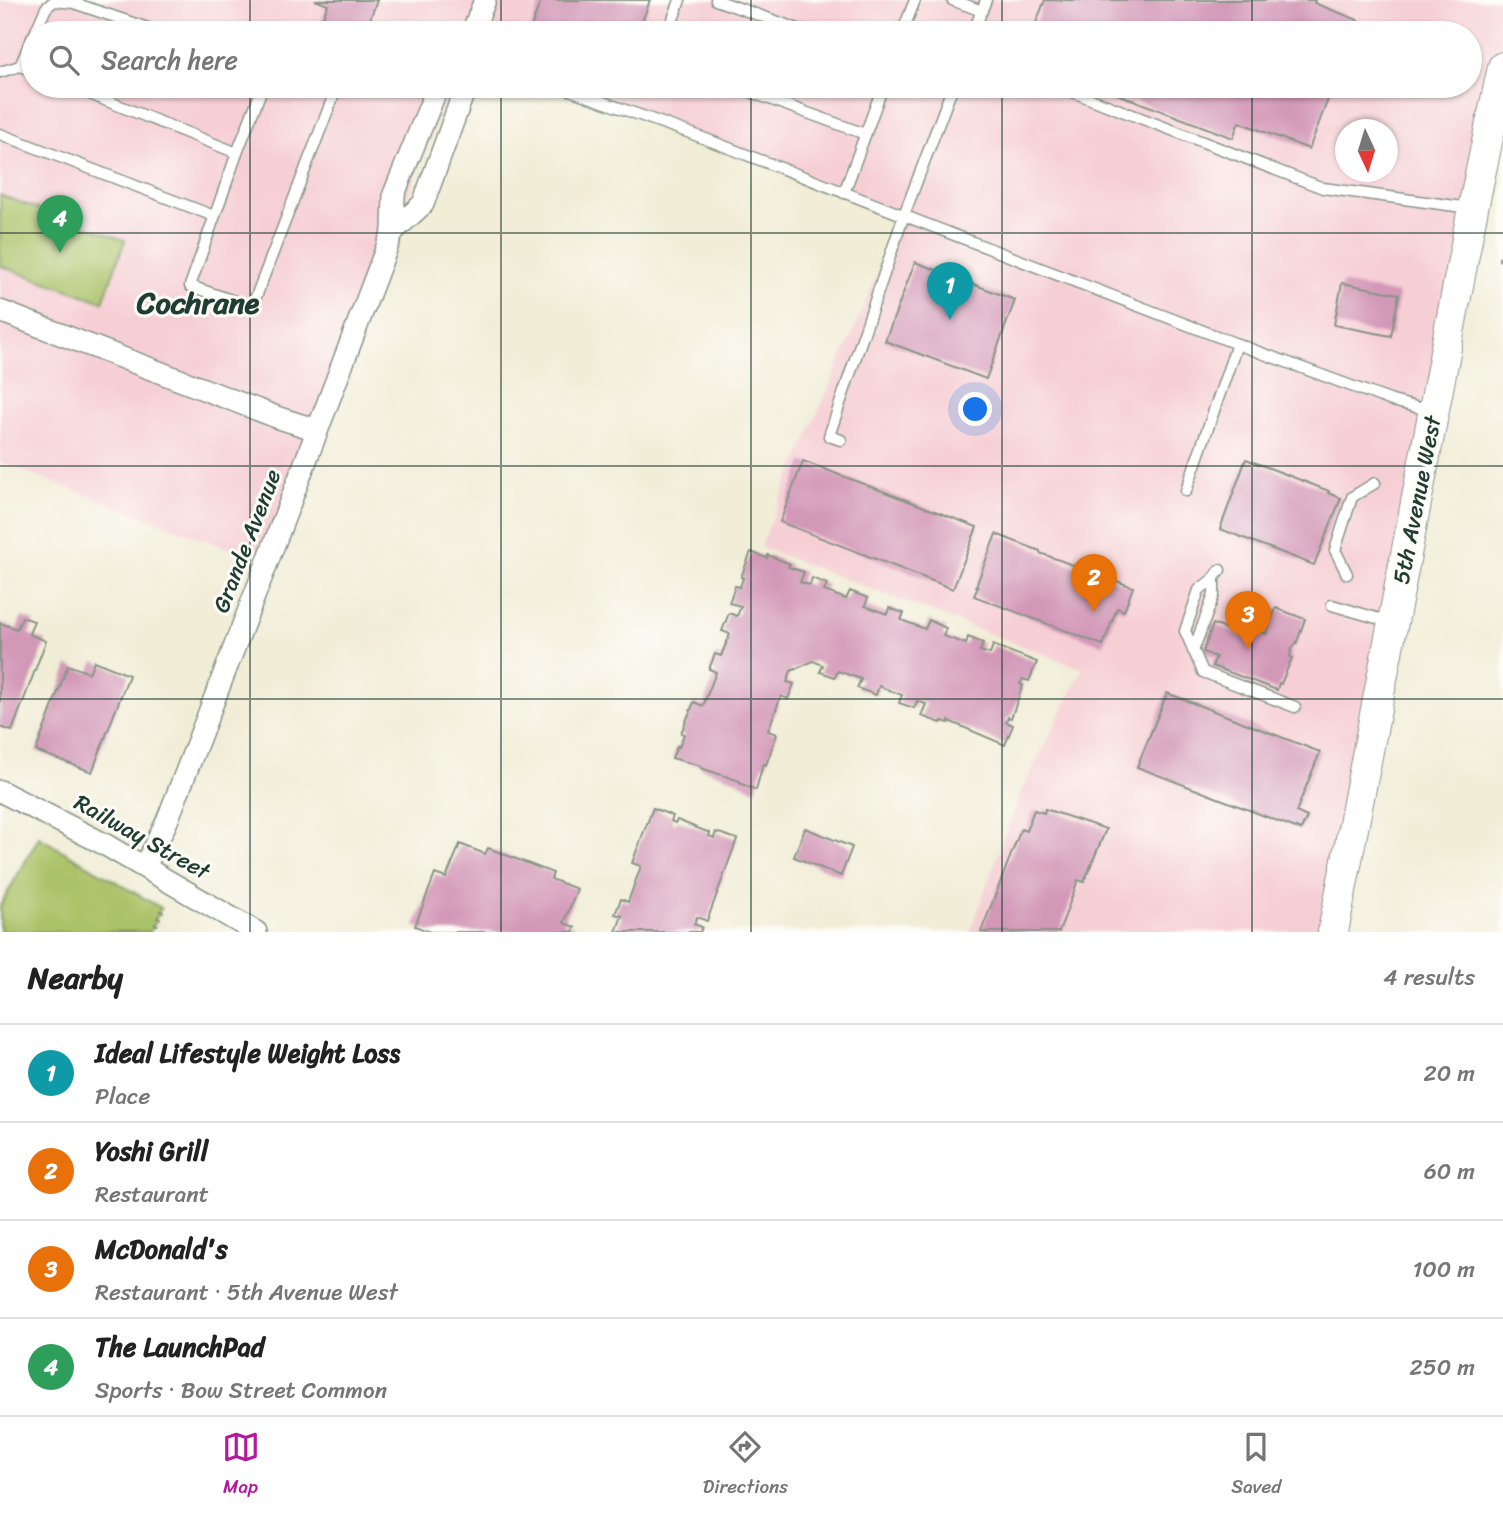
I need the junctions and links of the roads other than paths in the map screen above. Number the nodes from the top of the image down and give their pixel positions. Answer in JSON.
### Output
{"nodes":[{"id":1,"x":485,"y":0,"type":"edge"},
{"id":2,"x":680,"y":0,"type":"edge"},
{"id":3,"x":716,"y":0,"type":"edge"},
{"id":4,"x":915,"y":0,"type":"edge"},
{"id":5,"x":952,"y":0,"type":"edge"},
{"id":6,"x":984,"y":6,"type":"edge"},
{"id":7,"x":40,"y":21,"type":"edge"},
{"id":8,"x":127,"y":21,"type":"edge"},
{"id":9,"x":477,"y":21,"type":"edge"},
{"id":10,"x":672,"y":21,"type":"edge"},
{"id":11,"x":775,"y":21,"type":"edge"},
{"id":12,"x":907,"y":21,"type":"edge"},
{"id":13,"x":20,"y":66,"type":"edge"},
{"id":14,"x":1503,"y":67,"type":"edge"},
{"id":15,"x":0,"y":72,"type":"edge"},
{"id":16,"x":100,"y":98,"type":"edge"},
{"id":17,"x":258,"y":98,"type":"edge"},
{"id":18,"x":333,"y":98,"type":"edge"},
{"id":19,"x":433,"y":98,"type":"edge"},
{"id":20,"x":462,"y":98,"type":"edge"},
{"id":21,"x":592,"y":98,"type":"edge"},
{"id":22,"x":767,"y":98,"type":"edge"},
{"id":23,"x":878,"y":98,"type":"edge"},
{"id":24,"x":948,"y":98,"type":"edge"},
{"id":25,"x":1088,"y":98,"type":"edge"},
{"id":26,"x":0,"y":134,"type":"edge"},
{"id":27,"x":865,"y":134,"type":"junction"},
{"id":28,"x":237,"y":153,"type":"junction"},
{"id":29,"x":844,"y":192,"type":"junction"},
{"id":30,"x":1473,"y":208,"type":"junction"},
{"id":31,"x":904,"y":215,"type":"junction"},
{"id":32,"x":214,"y":216,"type":"junction"},
{"id":33,"x":393,"y":231,"type":"junction"},
{"id":34,"x":0,"y":311,"type":"edge"},
{"id":35,"x":1237,"y":344,"type":"junction"},
{"id":36,"x":1435,"y":412,"type":"junction"},
{"id":37,"x":317,"y":430,"type":"junction"},
{"id":38,"x":841,"y":440,"type":"dead end"},
{"id":39,"x":1375,"y":483,"type":"dead end"},
{"id":40,"x":1186,"y":491,"type":"dead end"},
{"id":41,"x":1347,"y":574,"type":"dead end"},
{"id":42,"x":1332,"y":605,"type":"dead end"},
{"id":43,"x":1393,"y":623,"type":"junction"},
{"id":44,"x":1193,"y":651,"type":"junction"},
{"id":45,"x":1295,"y":707,"type":"dead end"},
{"id":46,"x":0,"y":791,"type":"edge"},
{"id":47,"x":145,"y":867,"type":"junction"},
{"id":48,"x":257,"y":932,"type":"edge"},
{"id":49,"x":1333,"y":932,"type":"edge"}],
"edges":[{"from":1,"to":9,"type":"street"},
{"from":2,"to":10,"type":"lane"},
{"from":3,"to":11,"type":"lane"},
{"from":4,"to":12,"type":"lane"},
{"from":5,"to":6,"type":"lane"},
{"from":7,"to":8,"type":"lane"},
{"from":13,"to":15,"type":"lane"},
{"from":14,"to":30,"type":"street","name":"5th Avenue West"},
{"from":16,"to":28,"type":"lane"},
{"from":17,"to":28,"type":"lane"},
{"from":18,"to":32,"type":"lane"},
{"from":19,"to":33,"type":"street","name":"Grande Avenue"},
{"from":20,"to":33,"type":"street","name":"Grande Avenue"},
{"from":21,"to":29,"type":"lane"},
{"from":22,"to":27,"type":"lane"},
{"from":23,"to":27,"type":"lane"},
{"from":24,"to":31,"type":"lane"},
{"from":25,"to":30,"type":"lane"},
{"from":26,"to":32,"type":"lane"},
{"from":27,"to":29,"type":"lane"},
{"from":28,"to":32,"type":"lane"},
{"from":29,"to":31,"type":"lane"},
{"from":30,"to":36,"type":"street","name":"5th Avenue West"},
{"from":31,"to":35,"type":"lane"},
{"from":31,"to":38,"type":"lane"},
{"from":33,"to":37,"type":"street","name":"Grande Avenue"},
{"from":34,"to":37,"type":"street"},
{"from":35,"to":36,"type":"lane"},
{"from":35,"to":40,"type":"lane"},
{"from":36,"to":43,"type":"street","name":"5th Avenue West"},
{"from":37,"to":47,"type":"street","name":"Grande Avenue"},
{"from":39,"to":41,"type":"lane"},
{"from":42,"to":43,"type":"lane"},
{"from":43,"to":49,"type":"street","name":"5th Avenue West"},
{"from":44,"to":44,"type":"lane"},
{"from":44,"to":45,"type":"lane"},
{"from":46,"to":47,"type":"street","name":"Railway Street"},
{"from":47,"to":48,"type":"street","name":"Railway Street"}]}
